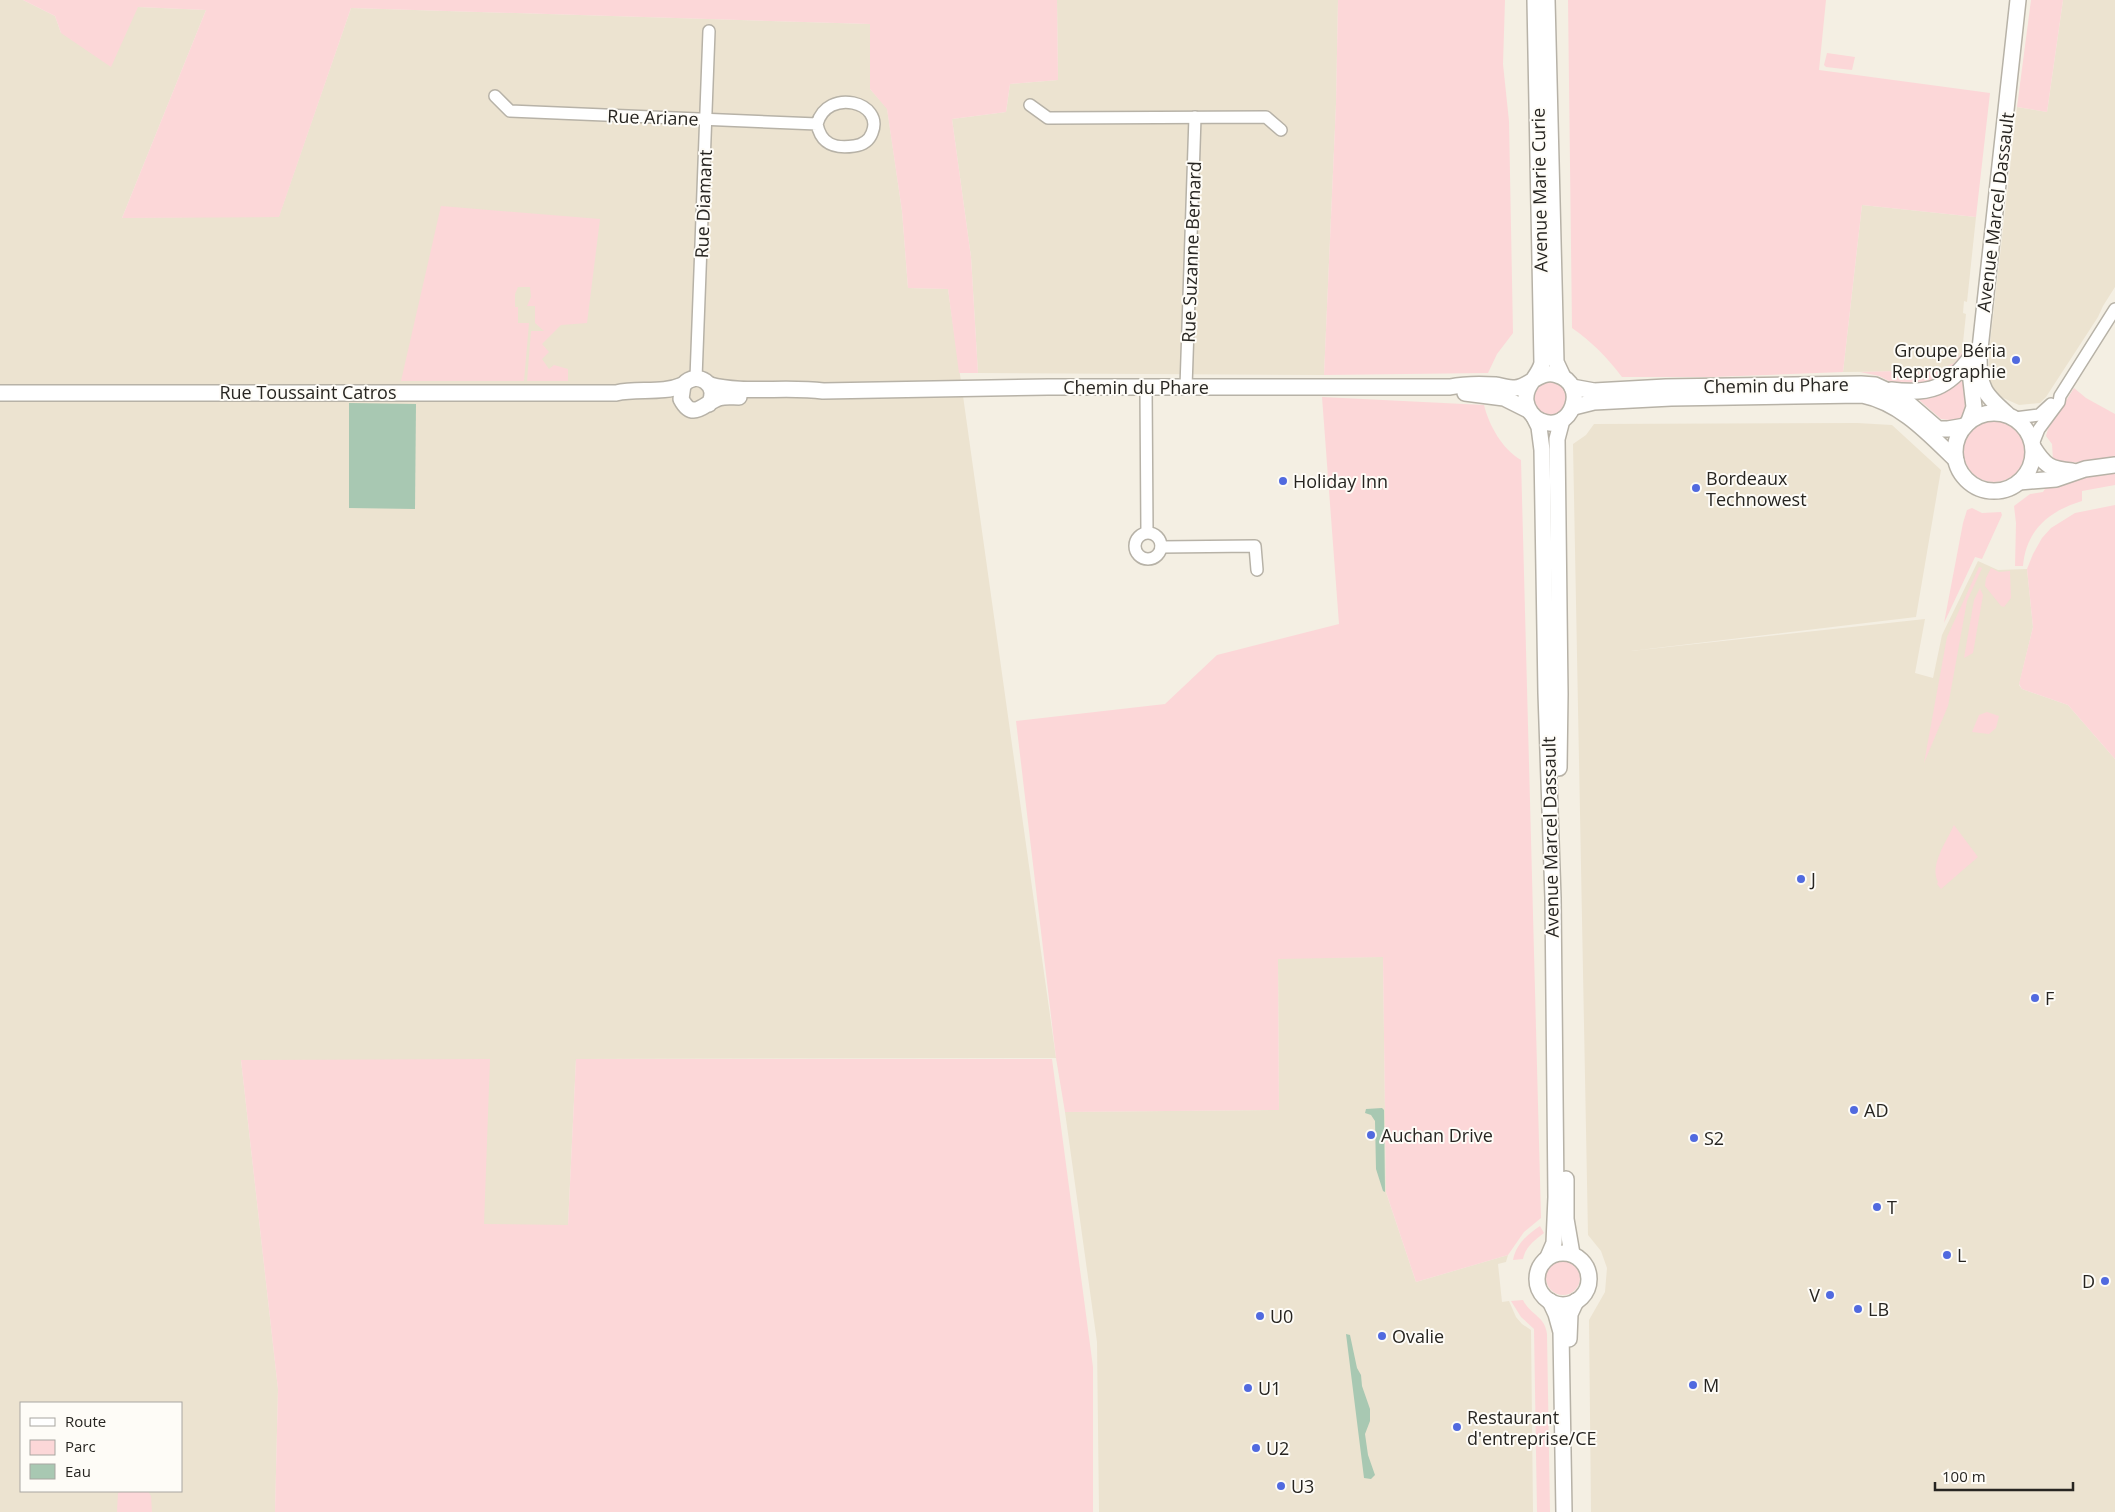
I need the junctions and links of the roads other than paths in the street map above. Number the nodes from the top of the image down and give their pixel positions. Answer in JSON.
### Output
{"nodes":[{"id":1,"x":1535,"y":0,"type":"edge"},
{"id":2,"x":1547,"y":0,"type":"edge"},
{"id":3,"x":2010,"y":0,"type":"edge"},
{"id":4,"x":2018,"y":0,"type":"edge"},
{"id":5,"x":709,"y":31,"type":"dead end"},
{"id":6,"x":2011,"y":41,"type":"junction"},
{"id":7,"x":495,"y":96,"type":"dead end"},
{"id":8,"x":1030,"y":105,"type":"dead end"},
{"id":9,"x":1195,"y":117,"type":"junction"},
{"id":10,"x":706,"y":119,"type":"junction"},
{"id":11,"x":816,"y":124,"type":"junction"},
{"id":12,"x":1281,"y":130,"type":"dead end"},
{"id":13,"x":2114,"y":316,"type":"edge"},
{"id":14,"x":1971,"y":357,"type":"junction"},
{"id":15,"x":696,"y":378,"type":"junction"},
{"id":16,"x":1536,"y":378,"type":"junction"},
{"id":17,"x":1568,"y":382,"type":"junction"},
{"id":18,"x":683,"y":385,"type":"junction"},
{"id":19,"x":710,"y":385,"type":"junction"},
{"id":20,"x":1186,"y":386,"type":"junction"},
{"id":21,"x":1146,"y":387,"type":"junction"},
{"id":22,"x":1450,"y":388,"type":"junction"},
{"id":23,"x":1887,"y":390,"type":"junction"},
{"id":24,"x":823,"y":391,"type":"junction"},
{"id":25,"x":0,"y":393,"type":"edge"},
{"id":26,"x":616,"y":394,"type":"junction"},
{"id":27,"x":2060,"y":396,"type":"junction"},
{"id":28,"x":683,"y":403,"type":"junction"},
{"id":29,"x":709,"y":404,"type":"junction"},
{"id":30,"x":1574,"y":407,"type":"junction"},
{"id":31,"x":1531,"y":413,"type":"junction"},
{"id":32,"x":2011,"y":416,"type":"junction"},
{"id":33,"x":1562,"y":420,"type":"junction"},
{"id":34,"x":1967,"y":424,"type":"junction"},
{"id":35,"x":2033,"y":446,"type":"junction"},
{"id":36,"x":1956,"y":460,"type":"junction"},
{"id":37,"x":2115,"y":465,"type":"edge"},
{"id":38,"x":2076,"y":472,"type":"junction"},
{"id":39,"x":2019,"y":482,"type":"junction"},
{"id":40,"x":1147,"y":532,"type":"junction"},
{"id":41,"x":1161,"y":547,"type":"junction"},
{"id":42,"x":1257,"y":570,"type":"dead end"},
{"id":43,"x":1572,"y":1254,"type":"junction"},
{"id":44,"x":1548,"y":1257,"type":"junction"},
{"id":45,"x":1550,"y":1301,"type":"junction"},
{"id":46,"x":1576,"y":1301,"type":"junction"},
{"id":47,"x":1564,"y":1512,"type":"edge"},
{"id":48,"x":1571,"y":1512,"type":"edge"}],
"edges":[{"from":1,"to":16,"type":"main road","name":"Avenue Marie Curie"},
{"from":2,"to":17,"type":"main road","name":"Avenue Marie Curie"},
{"from":3,"to":6,"type":"main road","name":"Avenue Marcel Dassault"},
{"from":4,"to":6,"type":"main road","name":"Avenue Marcel Dassault"},
{"from":5,"to":10,"type":"street","name":"Rue Diamant"},
{"from":6,"to":14,"type":"main road","name":"Avenue Marcel Dassault"},
{"from":6,"to":32,"type":"main road","name":"Avenue Marcel Dassault"},
{"from":7,"to":10,"type":"street","name":"Rue Ariane"},
{"from":8,"to":9,"type":"street"},
{"from":9,"to":12,"type":"street"},
{"from":9,"to":20,"type":"street","name":"Rue Suzanne Bernard"},
{"from":10,"to":11,"type":"street","name":"Rue Ariane"},
{"from":10,"to":15,"type":"street","name":"Rue Diamant"},
{"from":11,"to":11,"type":"street"},
{"from":13,"to":27,"type":"street"},
{"from":14,"to":23,"type":"main road"},
{"from":14,"to":34,"type":"main road","name":"Avenue Marcel Dassault"},
{"from":15,"to":18,"type":"main road"},
{"from":15,"to":19,"type":"main road"},
{"from":16,"to":17,"type":"main road"},
{"from":16,"to":22,"type":"main road","name":"Chemin du Phare"},
{"from":16,"to":31,"type":"main road"},
{"from":17,"to":23,"type":"main road","name":"Chemin du Phare"},
{"from":17,"to":30,"type":"main road"},
{"from":18,"to":26,"type":"main road","name":"Rue Toussaint Catros"},
{"from":18,"to":28,"type":"main road"},
{"from":19,"to":24,"type":"main road","name":"Chemin du Phare"},
{"from":19,"to":29,"type":"main road"},
{"from":20,"to":21,"type":"main road","name":"Chemin du Phare"},
{"from":20,"to":22,"type":"main road","name":"Chemin du Phare"},
{"from":21,"to":24,"type":"main road","name":"Chemin du Phare"},
{"from":21,"to":40,"type":"street"},
{"from":22,"to":31,"type":"main road","name":"Chemin du Phare"},
{"from":23,"to":34,"type":"main road","name":"Chemin du Phare"},
{"from":24,"to":29,"type":"main road","name":"Chemin du Phare"},
{"from":25,"to":26,"type":"main road","name":"Rue Toussaint Catros"},
{"from":26,"to":28,"type":"main road","name":"Rue Toussaint Catros"},
{"from":27,"to":32,"type":"street"},
{"from":27,"to":35,"type":"street"},
{"from":28,"to":29,"type":"main road"},
{"from":30,"to":33,"type":"main road"},
{"from":30,"to":36,"type":"main road","name":"Chemin du Phare"},
{"from":31,"to":33,"type":"main road"},
{"from":31,"to":44,"type":"main road","name":"Avenue Marcel Dassault"},
{"from":32,"to":34,"type":"main road"},
{"from":32,"to":35,"type":"main road"},
{"from":33,"to":43,"type":"main road","name":"Avenue Marcel Dassault"},
{"from":34,"to":36,"type":"main road"},
{"from":35,"to":38,"type":"main road"},
{"from":35,"to":39,"type":"main road"},
{"from":36,"to":39,"type":"main road"},
{"from":37,"to":38,"type":"main road"},
{"from":38,"to":39,"type":"main road"},
{"from":40,"to":41,"type":"street"},
{"from":40,"to":41,"type":"street"},
{"from":41,"to":42,"type":"street"},
{"from":43,"to":44,"type":"main road"},
{"from":43,"to":46,"type":"main road"},
{"from":44,"to":45,"type":"main road"},
{"from":45,"to":46,"type":"main road"},
{"from":45,"to":47,"type":"main road"},
{"from":46,"to":48,"type":"main road"}]}
